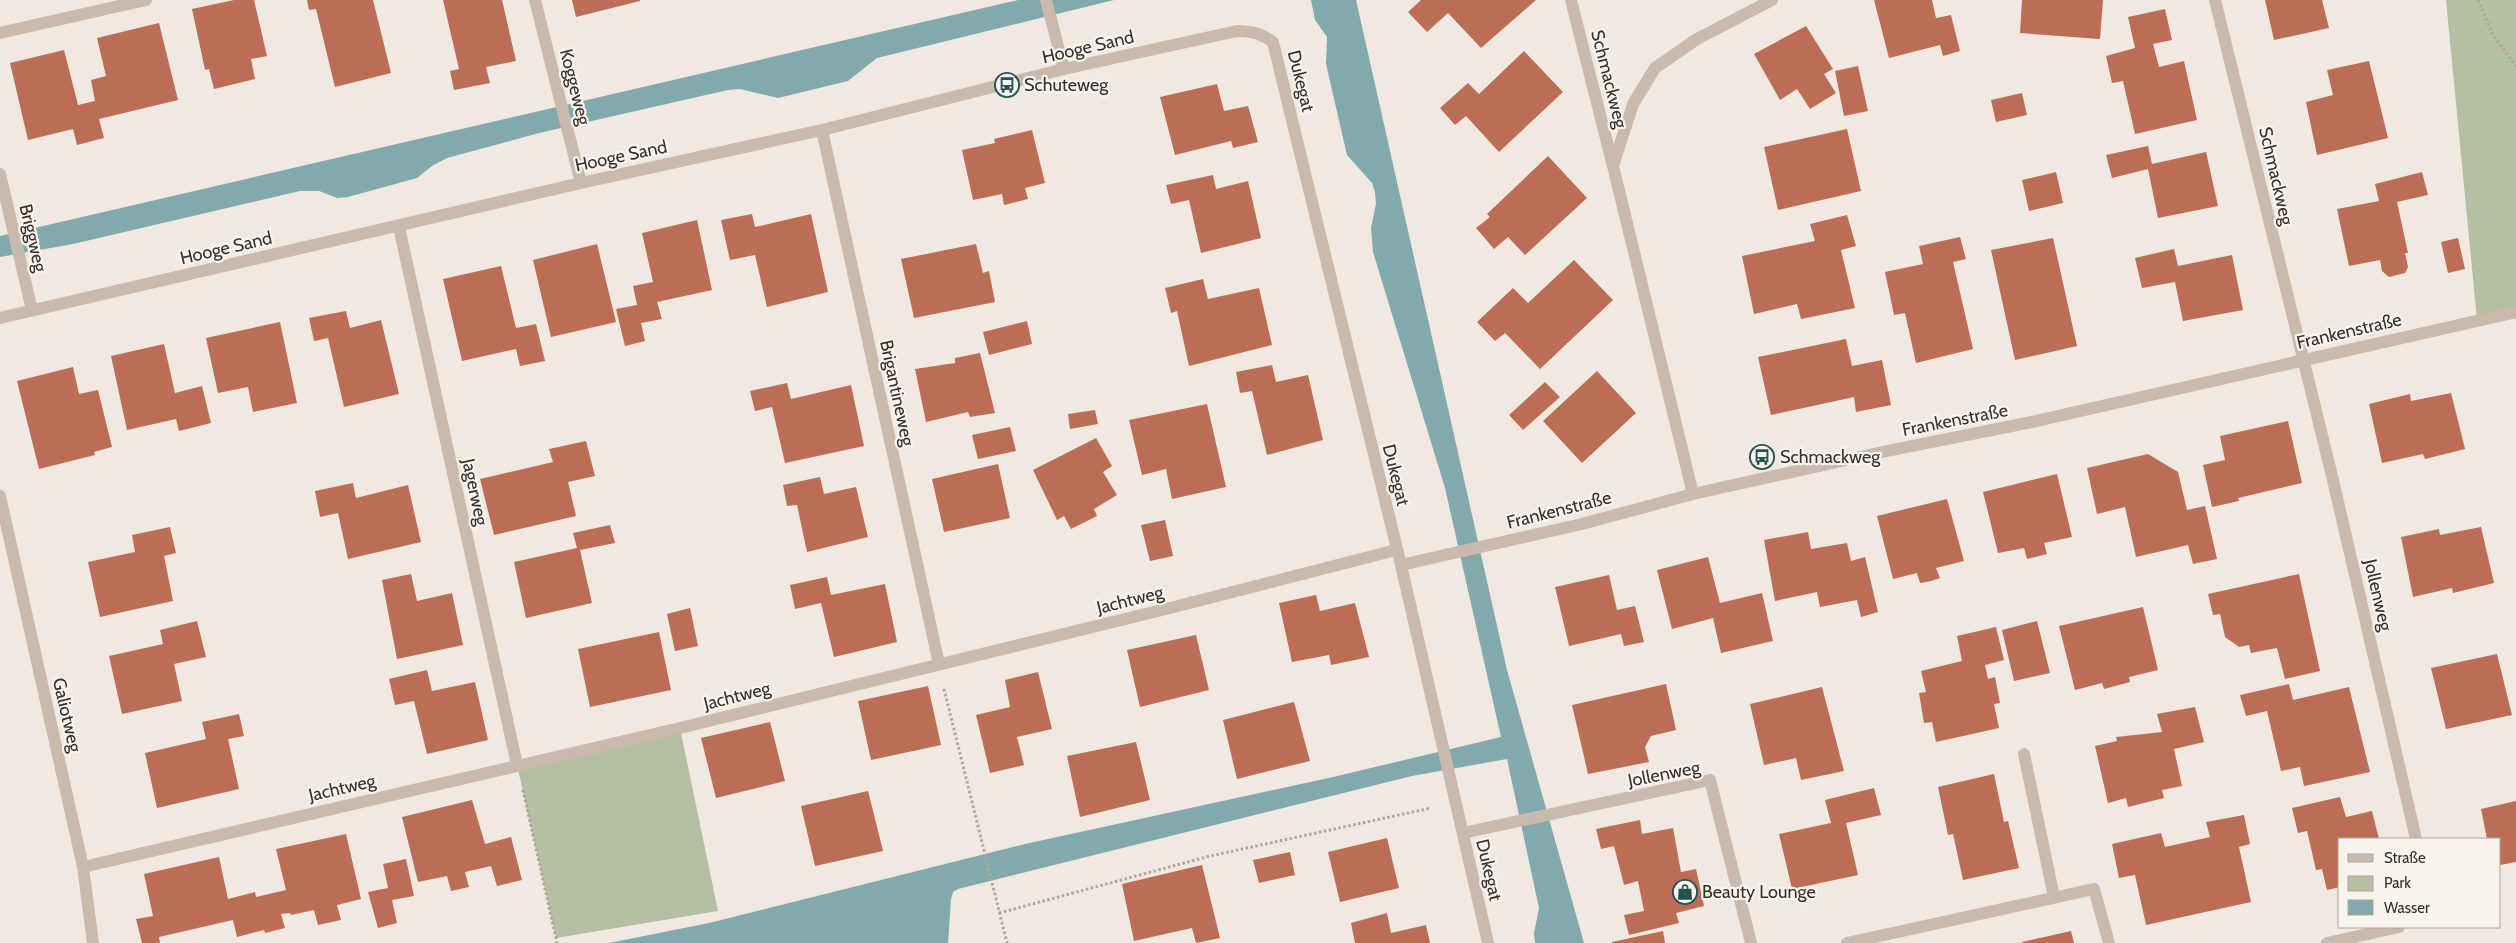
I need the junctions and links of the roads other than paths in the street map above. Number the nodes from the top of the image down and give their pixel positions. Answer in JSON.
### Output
{"nodes":[{"id":1,"x":146,"y":0,"type":"edge"},
{"id":2,"x":535,"y":0,"type":"edge"},
{"id":3,"x":1046,"y":0,"type":"edge"},
{"id":4,"x":1571,"y":0,"type":"edge"},
{"id":5,"x":1772,"y":0,"type":"edge"},
{"id":6,"x":2216,"y":0,"type":"edge"},
{"id":7,"x":1250,"y":31,"type":"joint"},
{"id":8,"x":0,"y":32,"type":"edge"},
{"id":9,"x":1064,"y":69,"type":"junction"},
{"id":10,"x":822,"y":130,"type":"junction"},
{"id":11,"x":1613,"y":166,"type":"junction"},
{"id":12,"x":0,"y":174,"type":"edge"},
{"id":13,"x":581,"y":183,"type":"junction"},
{"id":14,"x":399,"y":227,"type":"junction"},
{"id":15,"x":32,"y":310,"type":"junction"},
{"id":16,"x":2516,"y":312,"type":"edge"},
{"id":17,"x":0,"y":318,"type":"edge"},
{"id":18,"x":2304,"y":360,"type":"junction"},
{"id":19,"x":1693,"y":494,"type":"junction"},
{"id":20,"x":0,"y":496,"type":"edge"},
{"id":21,"x":1396,"y":550,"type":"junction"},
{"id":22,"x":1401,"y":565,"type":"junction"},
{"id":23,"x":938,"y":664,"type":"junction"},
{"id":24,"x":2024,"y":754,"type":"dead end"},
{"id":25,"x":517,"y":766,"type":"junction"},
{"id":26,"x":1463,"y":833,"type":"junction"},
{"id":27,"x":2416,"y":838,"type":"edge"},
{"id":28,"x":83,"y":867,"type":"junction"},
{"id":29,"x":2054,"y":897,"type":"junction"},
{"id":30,"x":2394,"y":928,"type":"edge"},
{"id":31,"x":93,"y":943,"type":"edge"},
{"id":32,"x":1488,"y":943,"type":"edge"},
{"id":33,"x":1751,"y":943,"type":"edge"},
{"id":34,"x":1847,"y":943,"type":"edge"},
{"id":35,"x":2109,"y":943,"type":"edge"},
{"id":36,"x":2327,"y":943,"type":"edge"}],
"edges":[{"from":1,"to":8,"type":"street"},
{"from":2,"to":13,"type":"street","name":"Koggeweg"},
{"from":3,"to":9,"type":"street"},
{"from":4,"to":11,"type":"street","name":"Schmackweg"},
{"from":5,"to":11,"type":"street","name":"Schmackweg"},
{"from":6,"to":18,"type":"street","name":"Schmackweg"},
{"from":7,"to":9,"type":"street","name":"Hooge Sand"},
{"from":7,"to":21,"type":"street","name":"Dukegat"},
{"from":9,"to":10,"type":"street","name":"Hooge Sand"},
{"from":10,"to":13,"type":"street","name":"Hooge Sand"},
{"from":10,"to":23,"type":"street","name":"Brigantineweg"},
{"from":11,"to":19,"type":"street","name":"Schmackweg"},
{"from":12,"to":15,"type":"street","name":"Briggweg"},
{"from":13,"to":14,"type":"street","name":"Hooge Sand"},
{"from":14,"to":15,"type":"street","name":"Hooge Sand"},
{"from":14,"to":25,"type":"street","name":"Jagerweg"},
{"from":15,"to":17,"type":"street","name":"Hooge Sand"},
{"from":16,"to":18,"type":"street","name":"Frankenstraße"},
{"from":18,"to":19,"type":"street","name":"Frankenstraße"},
{"from":18,"to":27,"type":"street","name":"Jollenweg"},
{"from":19,"to":22,"type":"street","name":"Frankenstraße"},
{"from":20,"to":28,"type":"street","name":"Galiotweg"},
{"from":21,"to":22,"type":"street","name":"Dukegat"},
{"from":21,"to":23,"type":"street","name":"Jachtweg"},
{"from":22,"to":26,"type":"street","name":"Dukegat"},
{"from":23,"to":25,"type":"street","name":"Jachtweg"},
{"from":24,"to":29,"type":"street"},
{"from":25,"to":28,"type":"street","name":"Jachtweg"},
{"from":26,"to":32,"type":"street","name":"Dukegat"},
{"from":26,"to":33,"type":"street","name":"Jollenweg"},
{"from":28,"to":31,"type":"street","name":"Galiotweg"},
{"from":29,"to":34,"type":"street"},
{"from":29,"to":35,"type":"street"},
{"from":30,"to":36,"type":"street"}]}
